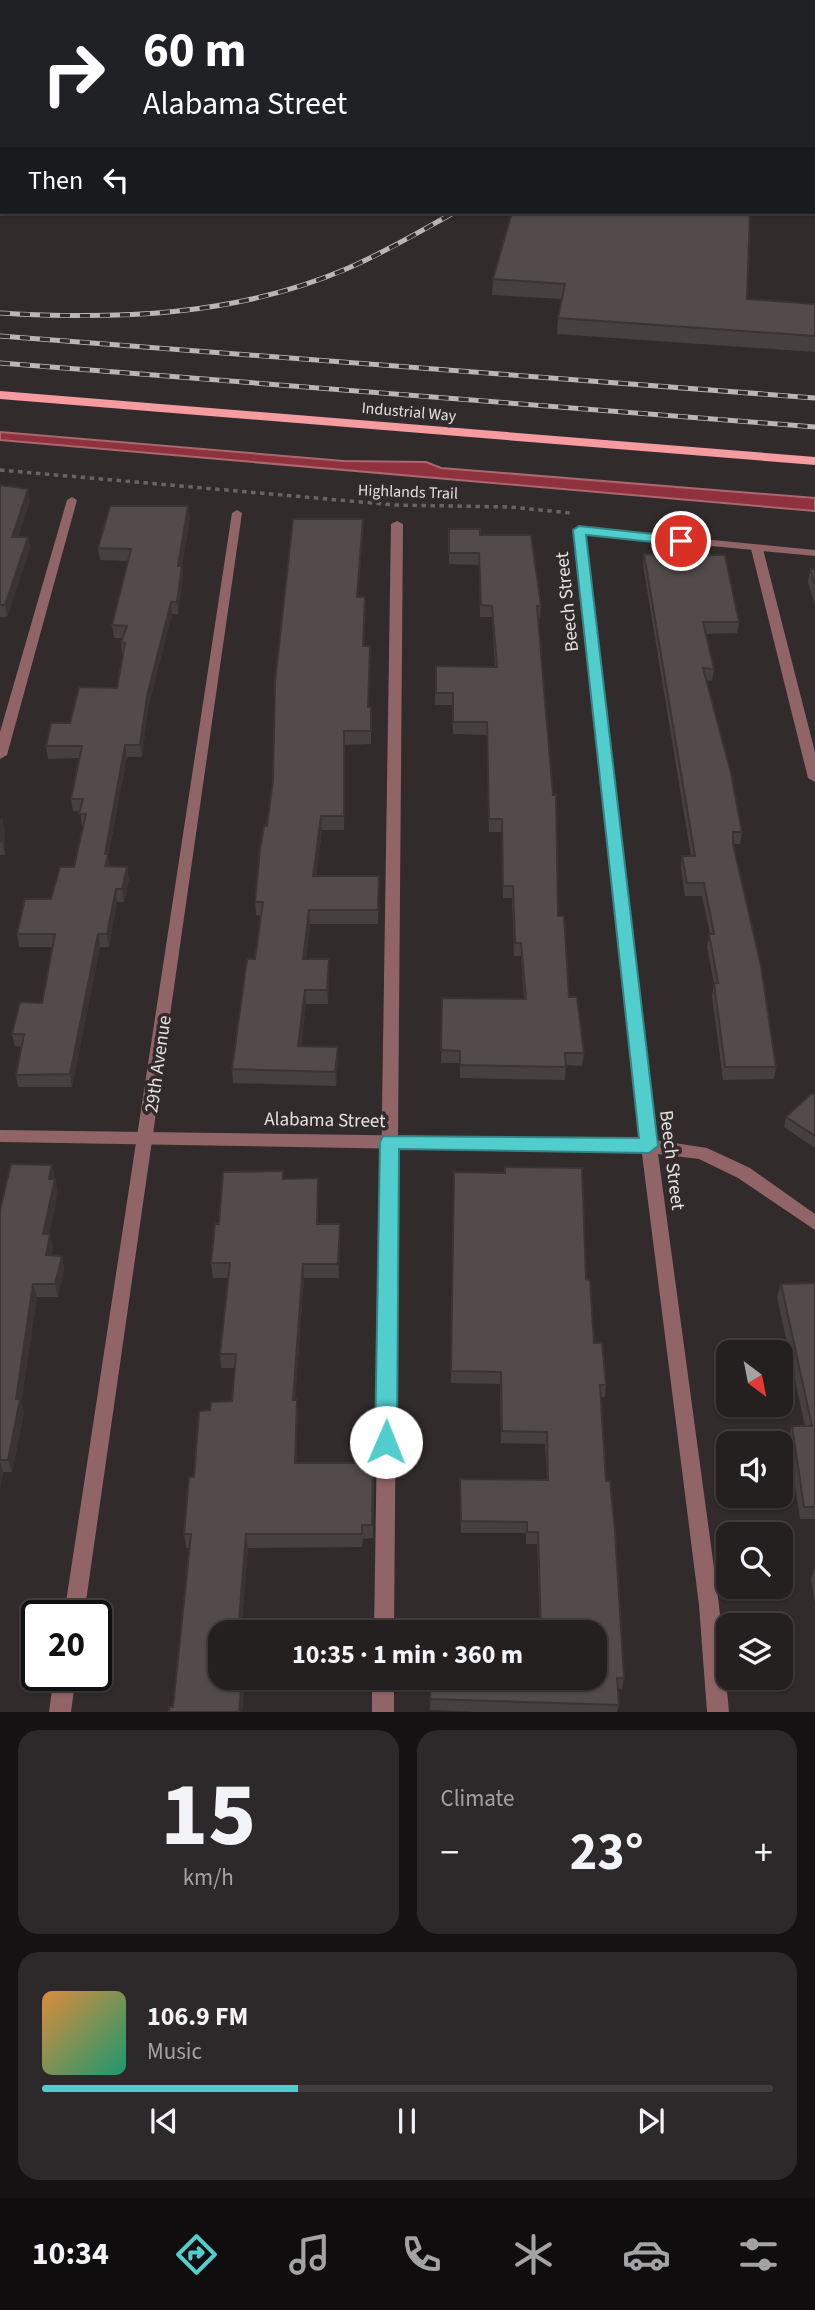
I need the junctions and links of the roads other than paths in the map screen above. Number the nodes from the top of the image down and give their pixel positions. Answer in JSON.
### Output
{"nodes":[{"id":1,"x":0,"y":396,"type":"edge"},
{"id":2,"x":815,"y":461,"type":"edge"},
{"id":3,"x":72,"y":500,"type":"dead end"},
{"id":4,"x":237,"y":513,"type":"dead end"},
{"id":5,"x":397,"y":524,"type":"dead end"},
{"id":6,"x":757,"y":549,"type":"junction"},
{"id":7,"x":815,"y":553,"type":"edge"},
{"id":8,"x":0,"y":755,"type":"edge"},
{"id":9,"x":815,"y":778,"type":"edge"},
{"id":10,"x":0,"y":1136,"type":"edge"},
{"id":11,"x":147,"y":1138,"type":"junction"},
{"id":12,"x":390,"y":1142,"type":"junction"},
{"id":13,"x":649,"y":1146,"type":"junction"},
{"id":14,"x":815,"y":1223,"type":"edge"},
{"id":15,"x":76,"y":1600,"type":"edge"},
{"id":16,"x":384,"y":1620,"type":"edge"},
{"id":17,"x":383,"y":1690,"type":"edge"},
{"id":18,"x":63,"y":1691,"type":"edge"},
{"id":19,"x":60,"y":1712,"type":"edge"},
{"id":20,"x":383,"y":1712,"type":"edge"},
{"id":21,"x":718,"y":1712,"type":"edge"}],
"edges":[{"from":1,"to":2,"type":"main road","name":"Industrial Way"},
{"from":3,"to":8,"type":"street"},
{"from":4,"to":11,"type":"street","name":"29th Avenue"},
{"from":5,"to":12,"type":"street"},
{"from":6,"to":7,"type":"street"},
{"from":6,"to":9,"type":"street"},
{"from":6,"to":13,"type":"street","name":"Beech Street"},
{"from":10,"to":11,"type":"street","name":"Alabama Street"},
{"from":11,"to":12,"type":"street","name":"Alabama Street"},
{"from":11,"to":15,"type":"street","name":"29th Avenue"},
{"from":12,"to":13,"type":"street","name":"Alabama Street"},
{"from":12,"to":16,"type":"street"},
{"from":13,"to":14,"type":"street","name":"Alabama Street"},
{"from":13,"to":21,"type":"street","name":"Beech Street"},
{"from":17,"to":20,"type":"street"},
{"from":18,"to":19,"type":"street"}]}
